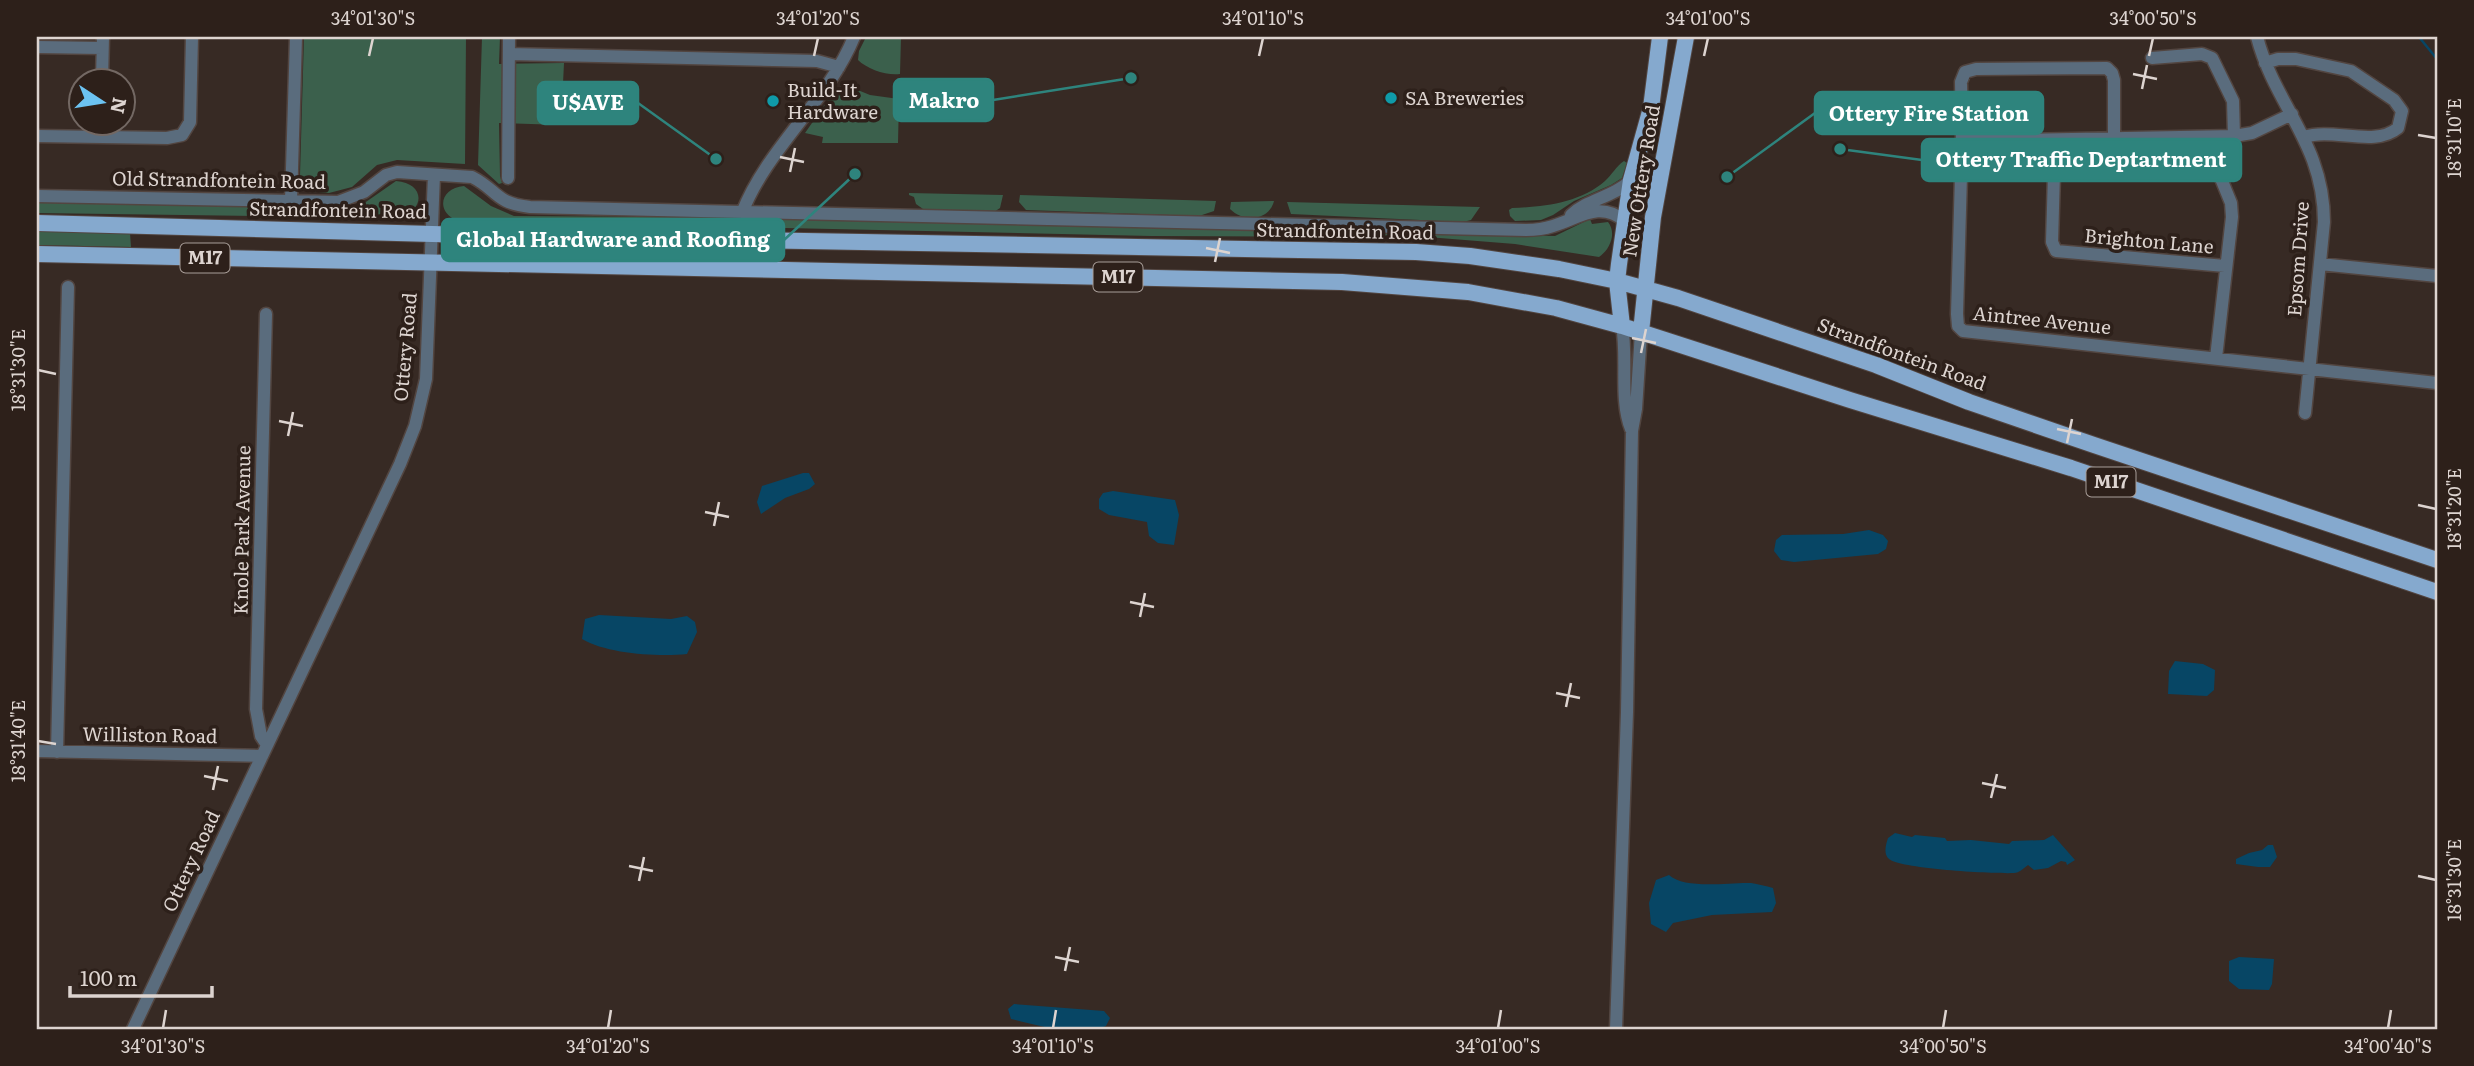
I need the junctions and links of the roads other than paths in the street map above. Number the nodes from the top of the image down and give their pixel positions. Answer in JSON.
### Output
{"nodes":[{"id":1,"x":192,"y":37,"type":"edge"},
{"id":2,"x":296,"y":37,"type":"edge"},
{"id":3,"x":509,"y":37,"type":"edge"},
{"id":4,"x":854,"y":37,"type":"edge"},
{"id":5,"x":1660,"y":37,"type":"edge"},
{"id":6,"x":1686,"y":37,"type":"edge"},
{"id":7,"x":2257,"y":37,"type":"edge"},
{"id":8,"x":103,"y":42,"type":"edge"},
{"id":9,"x":37,"y":47,"type":"edge"},
{"id":10,"x":509,"y":54,"type":"junction"},
{"id":11,"x":2152,"y":58,"type":"dead end"},
{"id":12,"x":2266,"y":63,"type":"junction"},
{"id":13,"x":102,"y":66,"type":"edge"},
{"id":14,"x":839,"y":67,"type":"junction"},
{"id":15,"x":2292,"y":114,"type":"junction"},
{"id":16,"x":37,"y":136,"type":"edge"},
{"id":17,"x":2234,"y":136,"type":"junction"},
{"id":18,"x":101,"y":137,"type":"joint"},
{"id":19,"x":2204,"y":137,"type":"junction"},
{"id":20,"x":2304,"y":137,"type":"junction"},
{"id":21,"x":2114,"y":138,"type":"junction"},
{"id":22,"x":2055,"y":140,"type":"junction"},
{"id":23,"x":1962,"y":141,"type":"junction"},
{"id":24,"x":434,"y":174,"type":"junction"},
{"id":25,"x":508,"y":178,"type":"dead end"},
{"id":26,"x":1631,"y":180,"type":"junction"},
{"id":27,"x":37,"y":196,"type":"edge"},
{"id":28,"x":291,"y":201,"type":"junction"},
{"id":29,"x":742,"y":213,"type":"junction"},
{"id":30,"x":1566,"y":221,"type":"junction"},
{"id":31,"x":1625,"y":221,"type":"junction"},
{"id":32,"x":37,"y":223,"type":"edge"},
{"id":33,"x":432,"y":234,"type":"junction"},
{"id":34,"x":37,"y":254,"type":"edge"},
{"id":35,"x":431,"y":264,"type":"junction"},
{"id":36,"x":2320,"y":264,"type":"junction"},
{"id":37,"x":2225,"y":266,"type":"junction"},
{"id":38,"x":2437,"y":276,"type":"edge"},
{"id":39,"x":1617,"y":281,"type":"junction"},
{"id":40,"x":68,"y":287,"type":"dead end"},
{"id":41,"x":1645,"y":289,"type":"junction"},
{"id":42,"x":266,"y":314,"type":"dead end"},
{"id":43,"x":1622,"y":326,"type":"junction"},
{"id":44,"x":1641,"y":332,"type":"junction"},
{"id":45,"x":2217,"y":358,"type":"junction"},
{"id":46,"x":2308,"y":368,"type":"junction"},
{"id":47,"x":2437,"y":383,"type":"edge"},
{"id":48,"x":2305,"y":413,"type":"dead end"},
{"id":49,"x":1632,"y":431,"type":"junction"},
{"id":50,"x":2437,"y":560,"type":"edge"},
{"id":51,"x":2437,"y":593,"type":"edge"},
{"id":52,"x":264,"y":750,"type":"junction"},
{"id":53,"x":37,"y":751,"type":"edge"},
{"id":54,"x":57,"y":752,"type":"junction"},
{"id":55,"x":133,"y":1029,"type":"edge"},
{"id":56,"x":1616,"y":1029,"type":"edge"}],
"edges":[{"from":1,"to":18,"type":"street"},
{"from":2,"to":28,"type":"street"},
{"from":3,"to":10,"type":"street"},
{"from":4,"to":14,"type":"street"},
{"from":5,"to":26,"type":"main road","name":"New Ottery Road"},
{"from":6,"to":41,"type":"main road","name":"New Ottery Road"},
{"from":7,"to":12,"type":"street","name":"Epsom Drive"},
{"from":8,"to":9,"type":"street"},
{"from":8,"to":13,"type":"street"},
{"from":10,"to":14,"type":"street"},
{"from":10,"to":25,"type":"street"},
{"from":11,"to":17,"type":"street"},
{"from":12,"to":15,"type":"street","name":"Epsom Drive"},
{"from":12,"to":20,"type":"street"},
{"from":14,"to":29,"type":"street"},
{"from":15,"to":17,"type":"street"},
{"from":15,"to":20,"type":"street","name":"Epsom Drive"},
{"from":16,"to":18,"type":"street"},
{"from":17,"to":19,"type":"street"},
{"from":19,"to":21,"type":"street"},
{"from":19,"to":37,"type":"street"},
{"from":20,"to":36,"type":"street","name":"Epsom Drive"},
{"from":21,"to":22,"type":"street"},
{"from":21,"to":23,"type":"street"},
{"from":22,"to":23,"type":"street"},
{"from":22,"to":37,"type":"street","name":"Brighton Lane"},
{"from":23,"to":45,"type":"street","name":"Aintree Avenue"},
{"from":24,"to":28,"type":"street","name":"Old Strandfontein Road"},
{"from":24,"to":29,"type":"street"},
{"from":24,"to":33,"type":"street","name":"Ottery Road"},
{"from":26,"to":30,"type":"street","name":"Strandfontein Road"},
{"from":26,"to":31,"type":"main road","name":"New Ottery Road"},
{"from":27,"to":28,"type":"street","name":"Old Strandfontein Road"},
{"from":29,"to":30,"type":"street","name":"Strandfontein Road"},
{"from":30,"to":31,"type":"street","name":"Strandfontein Road"},
{"from":31,"to":39,"type":"main road","name":"New Ottery Road"},
{"from":32,"to":33,"type":"main road","name":"Strandfontein Road","number":"M17"},
{"from":33,"to":35,"type":"street","name":"Ottery Road"},
{"from":33,"to":39,"type":"main road","name":"Strandfontein Road","number":"M17"},
{"from":34,"to":35,"type":"main road","number":"M17"},
{"from":35,"to":43,"type":"main road","number":"M17"},
{"from":35,"to":52,"type":"street","name":"Ottery Road"},
{"from":36,"to":38,"type":"street"},
{"from":36,"to":46,"type":"street","name":"Epsom Drive"},
{"from":37,"to":45,"type":"street"},
{"from":39,"to":41,"type":"main road","name":"Strandfontein Road","number":"M17"},
{"from":39,"to":43,"type":"main road","name":"New Ottery Road"},
{"from":40,"to":54,"type":"street"},
{"from":41,"to":44,"type":"main road","name":"New Ottery Road"},
{"from":41,"to":50,"type":"main road","name":"Strandfontein Road","number":"M17"},
{"from":42,"to":52,"type":"street","name":"Knole Park Avenue"},
{"from":43,"to":44,"type":"main road","number":"M17"},
{"from":43,"to":49,"type":"street"},
{"from":44,"to":49,"type":"street"},
{"from":44,"to":51,"type":"main road","number":"M17"},
{"from":45,"to":46,"type":"street","name":"Aintree Avenue"},
{"from":46,"to":47,"type":"street","name":"Aintree Avenue"},
{"from":46,"to":48,"type":"street","name":"Epsom Drive"},
{"from":49,"to":56,"type":"street"},
{"from":52,"to":54,"type":"street","name":"Williston Road"},
{"from":52,"to":55,"type":"street","name":"Ottery Road"},
{"from":53,"to":54,"type":"street","name":"Williston Road"}]}
